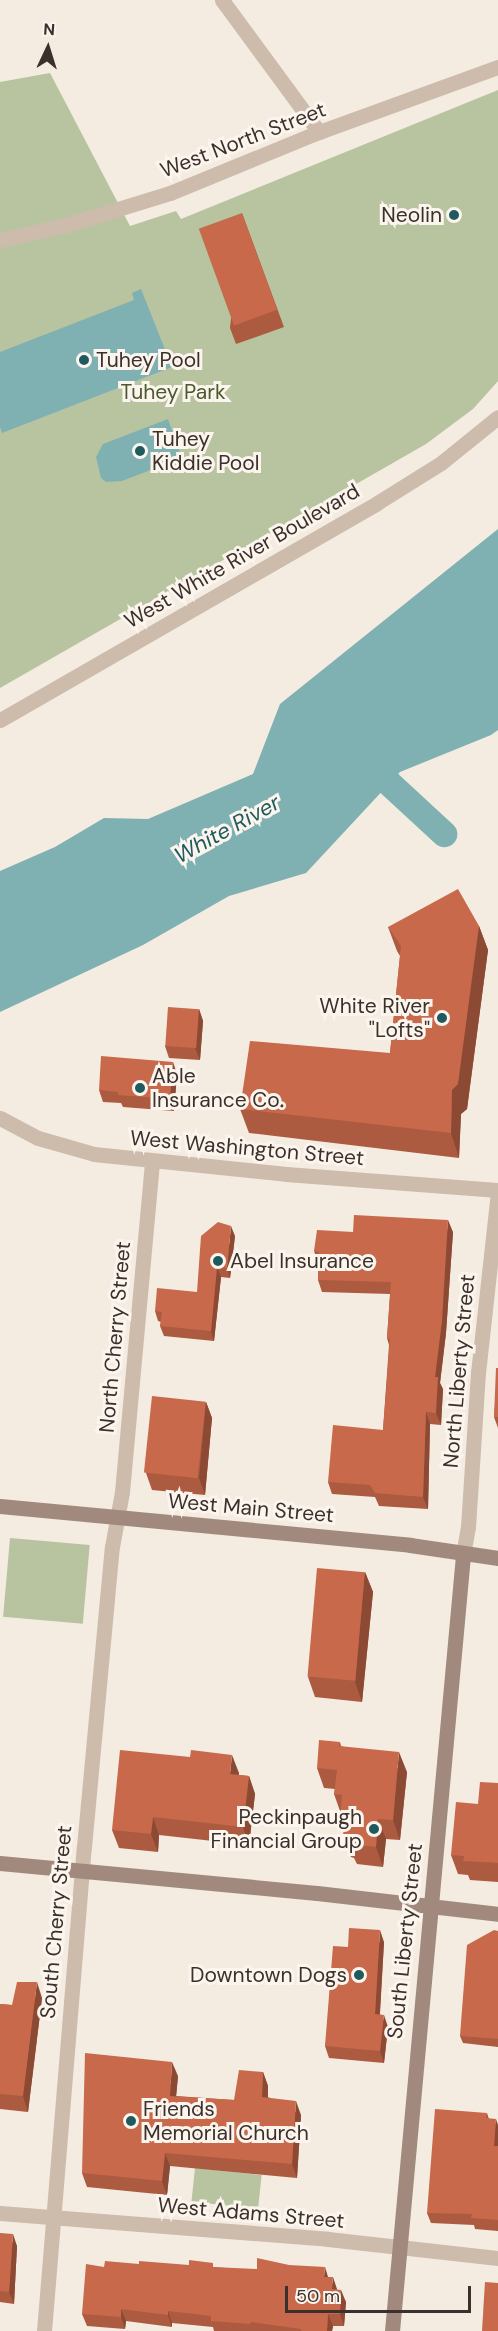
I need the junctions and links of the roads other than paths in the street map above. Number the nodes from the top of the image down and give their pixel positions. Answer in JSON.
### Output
{"nodes":[{"id":1,"x":222,"y":0,"type":"edge"},
{"id":2,"x":498,"y":67,"type":"edge"},
{"id":3,"x":320,"y":132,"type":"junction"},
{"id":4,"x":0,"y":240,"type":"edge"},
{"id":5,"x":498,"y":417,"type":"edge"},
{"id":6,"x":0,"y":720,"type":"edge"},
{"id":7,"x":3,"y":1120,"type":"edge"},
{"id":8,"x":152,"y":1161,"type":"junction"},
{"id":9,"x":498,"y":1191,"type":"edge"},
{"id":10,"x":0,"y":1506,"type":"edge"},
{"id":11,"x":118,"y":1517,"type":"junction"},
{"id":12,"x":463,"y":1555,"type":"junction"},
{"id":13,"x":498,"y":1558,"type":"edge"},
{"id":14,"x":0,"y":1863,"type":"edge"},
{"id":15,"x":82,"y":1871,"type":"junction"},
{"id":16,"x":429,"y":1907,"type":"junction"},
{"id":17,"x":498,"y":1914,"type":"edge"},
{"id":18,"x":0,"y":2213,"type":"edge"},
{"id":19,"x":55,"y":2217,"type":"junction"},
{"id":20,"x":397,"y":2248,"type":"junction"},
{"id":21,"x":498,"y":2258,"type":"edge"},
{"id":22,"x":44,"y":2331,"type":"edge"},
{"id":23,"x":392,"y":2331,"type":"edge"}],
"edges":[{"from":1,"to":3,"type":"street"},
{"from":2,"to":3,"type":"street","name":"West North Street"},
{"from":3,"to":4,"type":"street","name":"West North Street"},
{"from":5,"to":6,"type":"street","name":"West White River Boulevard"},
{"from":7,"to":8,"type":"street","name":"West Washington Street"},
{"from":8,"to":9,"type":"street","name":"West Washington Street"},
{"from":8,"to":11,"type":"street","name":"North Cherry Street"},
{"from":9,"to":12,"type":"street","name":"North Liberty Street"},
{"from":10,"to":11,"type":"main road","name":"West Main Street"},
{"from":11,"to":12,"type":"main road","name":"West Main Street"},
{"from":11,"to":15,"type":"street","name":"South Cherry Street"},
{"from":12,"to":13,"type":"main road","name":"West Main Street"},
{"from":12,"to":16,"type":"main road","name":"South Liberty Street"},
{"from":14,"to":15,"type":"main road"},
{"from":15,"to":16,"type":"main road"},
{"from":15,"to":19,"type":"street","name":"South Cherry Street"},
{"from":16,"to":17,"type":"main road"},
{"from":16,"to":20,"type":"main road","name":"South Liberty Street"},
{"from":18,"to":19,"type":"street","name":"West Adams Street"},
{"from":19,"to":20,"type":"street","name":"West Adams Street"},
{"from":19,"to":22,"type":"street","name":"South Cherry Street"},
{"from":20,"to":21,"type":"street","name":"West Adams Street"},
{"from":20,"to":23,"type":"main road","name":"South Liberty Street"}]}
